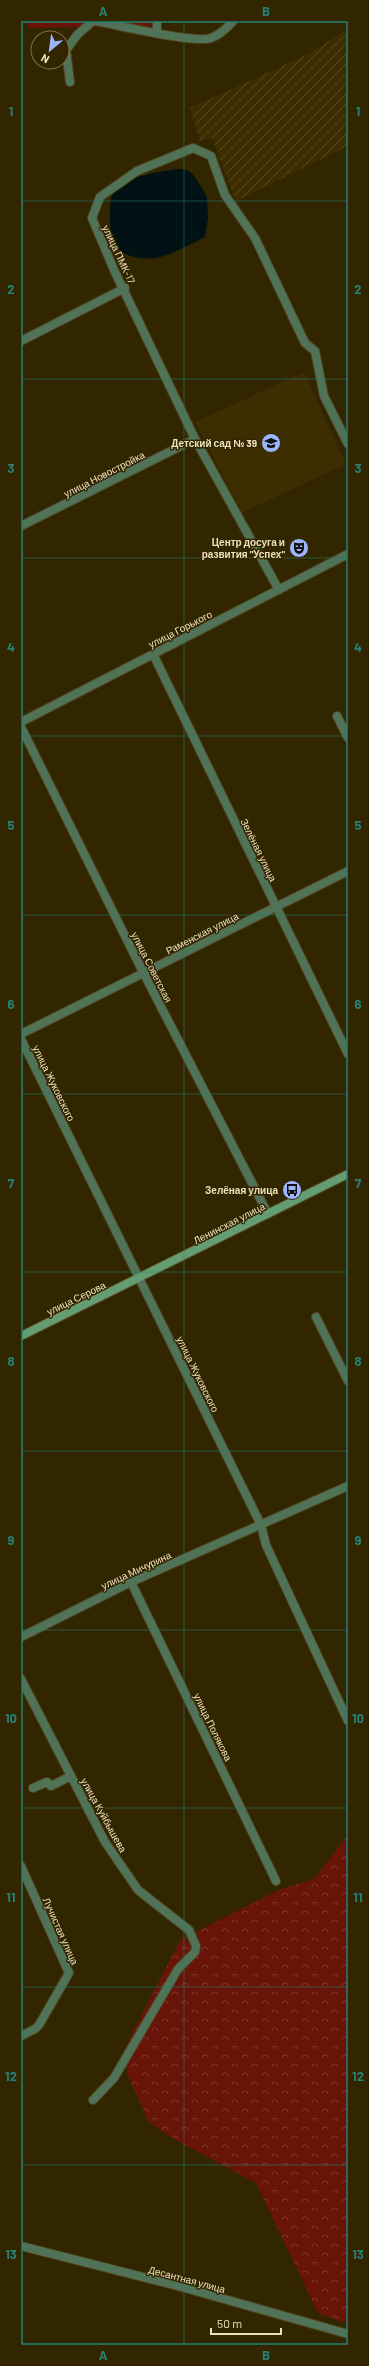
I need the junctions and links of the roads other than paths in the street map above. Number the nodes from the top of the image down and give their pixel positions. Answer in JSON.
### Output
{"nodes":[{"id":1,"x":94,"y":21,"type":"edge"},
{"id":2,"x":157,"y":21,"type":"edge"},
{"id":3,"x":231,"y":23,"type":"edge"},
{"id":4,"x":157,"y":32,"type":"junction"},
{"id":5,"x":70,"y":82,"type":"dead end"},
{"id":6,"x":124,"y":288,"type":"junction"},
{"id":7,"x":21,"y":341,"type":"edge"},
{"id":8,"x":195,"y":439,"type":"junction"},
{"id":9,"x":348,"y":444,"type":"edge"},
{"id":10,"x":21,"y":526,"type":"edge"},
{"id":11,"x":348,"y":554,"type":"edge"},
{"id":12,"x":279,"y":590,"type":"junction"},
{"id":13,"x":153,"y":654,"type":"junction"},
{"id":14,"x":337,"y":716,"type":"dead end"},
{"id":15,"x":21,"y":722,"type":"edge"},
{"id":16,"x":21,"y":727,"type":"edge"},
{"id":17,"x":348,"y":738,"type":"edge"},
{"id":18,"x":348,"y":871,"type":"edge"},
{"id":19,"x":276,"y":907,"type":"junction"},
{"id":20,"x":144,"y":974,"type":"junction"},
{"id":21,"x":21,"y":1034,"type":"edge"},
{"id":22,"x":21,"y":1039,"type":"edge"},
{"id":23,"x":348,"y":1054,"type":"edge"},
{"id":24,"x":348,"y":1174,"type":"edge"},
{"id":25,"x":268,"y":1214,"type":"junction"},
{"id":26,"x":140,"y":1278,"type":"junction"},
{"id":27,"x":316,"y":1317,"type":"dead end"},
{"id":28,"x":21,"y":1336,"type":"edge"},
{"id":29,"x":348,"y":1381,"type":"edge"},
{"id":30,"x":348,"y":1486,"type":"edge"},
{"id":31,"x":261,"y":1525,"type":"junction"},
{"id":32,"x":131,"y":1582,"type":"junction"},
{"id":33,"x":21,"y":1637,"type":"edge"},
{"id":34,"x":21,"y":1679,"type":"edge"},
{"id":35,"x":348,"y":1721,"type":"edge"},
{"id":36,"x":71,"y":1776,"type":"junction"},
{"id":37,"x":33,"y":1788,"type":"dead end"},
{"id":38,"x":21,"y":1866,"type":"edge"},
{"id":39,"x":276,"y":1881,"type":"dead end"},
{"id":40,"x":21,"y":2036,"type":"edge"},
{"id":41,"x":93,"y":2100,"type":"dead end"},
{"id":42,"x":21,"y":2246,"type":"edge"},
{"id":43,"x":348,"y":2334,"type":"edge"}],
"edges":[{"from":1,"to":4,"type":"street"},
{"from":1,"to":5,"type":"street"},
{"from":2,"to":4,"type":"street"},
{"from":3,"to":4,"type":"street"},
{"from":6,"to":7,"type":"street"},
{"from":6,"to":8,"type":"street","name":"улица ПМК-17"},
{"from":6,"to":9,"type":"street","name":"улица ПМК-17"},
{"from":8,"to":10,"type":"street","name":"улица Новостройка"},
{"from":8,"to":12,"type":"street","name":"улица ПМК-17"},
{"from":11,"to":12,"type":"street","name":"улица Горького"},
{"from":12,"to":13,"type":"street","name":"улица Горького"},
{"from":13,"to":15,"type":"street","name":"улица Горького"},
{"from":13,"to":19,"type":"street","name":"Зелёная улица"},
{"from":14,"to":17,"type":"street"},
{"from":16,"to":20,"type":"street","name":"улица Советская"},
{"from":18,"to":19,"type":"street","name":"Раменская улица"},
{"from":19,"to":20,"type":"street","name":"Раменская улица"},
{"from":19,"to":23,"type":"street","name":"Зелёная улица"},
{"from":20,"to":21,"type":"street","name":"Раменская улица"},
{"from":20,"to":25,"type":"street","name":"улица Советская"},
{"from":22,"to":26,"type":"street","name":"улица Жуковского"},
{"from":24,"to":25,"type":"street","name":"Ленинская улица"},
{"from":25,"to":26,"type":"street","name":"Ленинская улица"},
{"from":26,"to":28,"type":"street","name":"улица Серова"},
{"from":26,"to":31,"type":"street","name":"улица Жуковского"},
{"from":27,"to":29,"type":"street"},
{"from":30,"to":31,"type":"street","name":"улица Мичурина"},
{"from":31,"to":32,"type":"street","name":"улица Мичурина"},
{"from":31,"to":35,"type":"street","name":"улица Жуковского"},
{"from":32,"to":33,"type":"street","name":"улица Мичурина"},
{"from":32,"to":39,"type":"street","name":"улица Полякова"},
{"from":34,"to":36,"type":"street","name":"улица Куйбышева"},
{"from":36,"to":37,"type":"street"},
{"from":36,"to":41,"type":"street","name":"улица Куйбышева"},
{"from":38,"to":40,"type":"street","name":"Лучистая улица"},
{"from":42,"to":43,"type":"street","name":"Десантная улица"}]}
